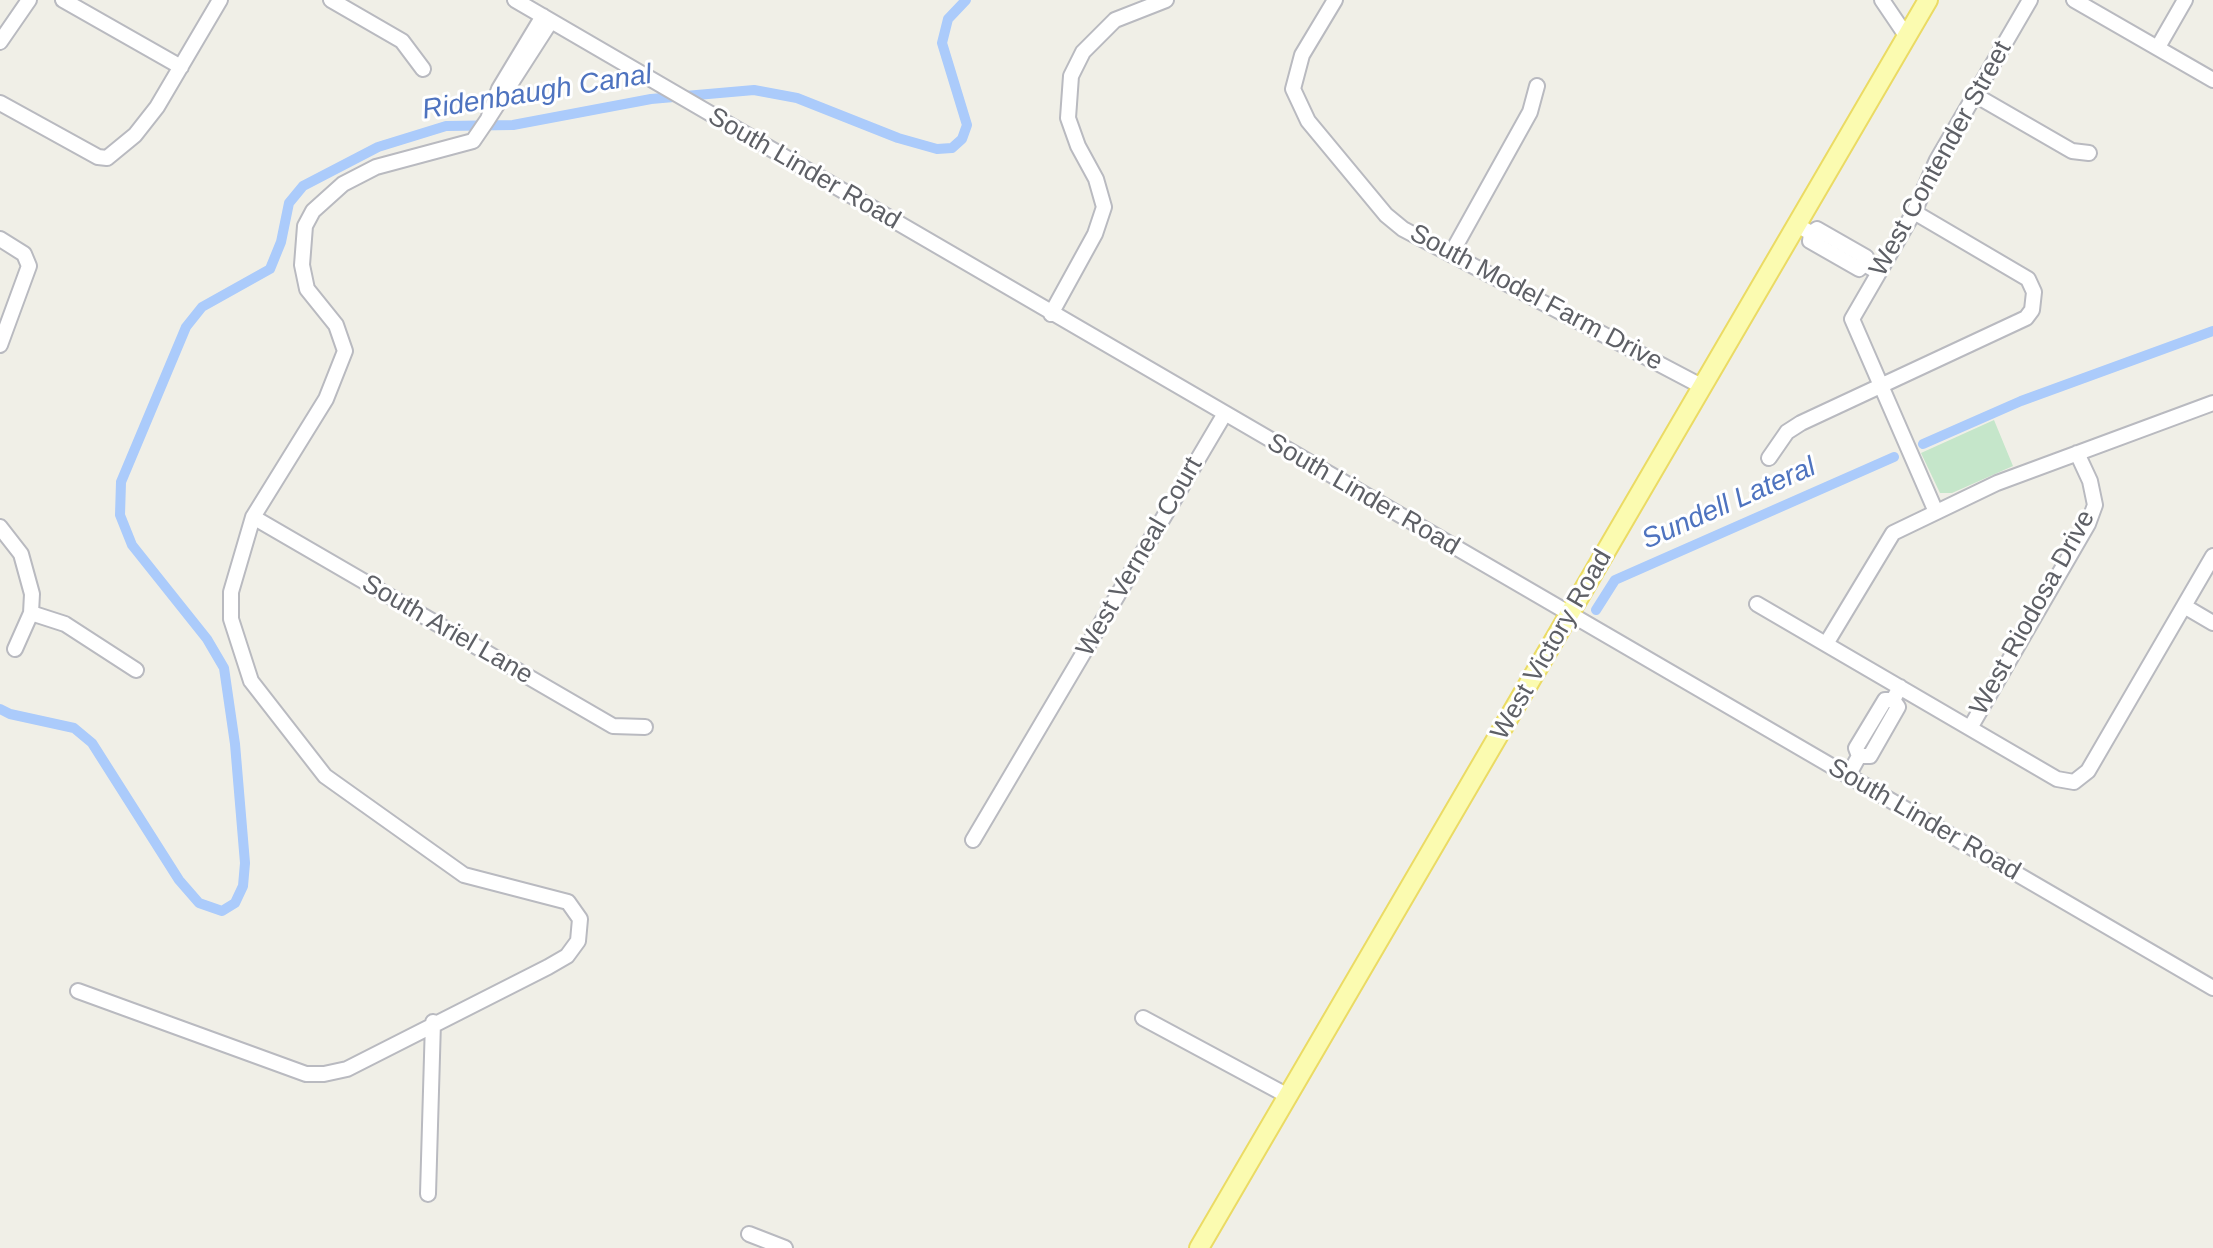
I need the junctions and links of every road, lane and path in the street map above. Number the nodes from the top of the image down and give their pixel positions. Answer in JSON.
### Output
{"nodes":[{"id":1,"x":29,"y":0,"type":"edge"},
{"id":2,"x":63,"y":0,"type":"edge"},
{"id":3,"x":220,"y":0,"type":"edge"},
{"id":4,"x":331,"y":0,"type":"edge"},
{"id":5,"x":515,"y":0,"type":"edge"},
{"id":6,"x":1166,"y":0,"type":"edge"},
{"id":7,"x":1335,"y":0,"type":"edge"},
{"id":8,"x":1882,"y":0,"type":"edge"},
{"id":9,"x":1928,"y":0,"type":"edge"},
{"id":10,"x":2030,"y":0,"type":"edge"},
{"id":11,"x":2074,"y":0,"type":"edge"},
{"id":12,"x":2185,"y":0,"type":"edge"},
{"id":13,"x":90,"y":7,"type":"edge"},
{"id":14,"x":547,"y":18,"type":"junction"},
{"id":15,"x":1907,"y":37,"type":"junction"},
{"id":16,"x":0,"y":42,"type":"edge"},
{"id":17,"x":2158,"y":47,"type":"junction"},
{"id":18,"x":181,"y":67,"type":"junction"},
{"id":19,"x":423,"y":69,"type":"dead end"},
{"id":20,"x":2213,"y":80,"type":"edge"},
{"id":21,"x":1537,"y":86,"type":"dead end"},
{"id":22,"x":1975,"y":95,"type":"junction"},
{"id":23,"x":0,"y":103,"type":"edge"},
{"id":24,"x":2089,"y":153,"type":"dead end"},
{"id":25,"x":1914,"y":212,"type":"junction"},
{"id":26,"x":1804,"y":229,"type":"junction"},
{"id":27,"x":0,"y":239,"type":"edge"},
{"id":28,"x":1451,"y":254,"type":"junction"},
{"id":29,"x":1878,"y":272,"type":"junction"},
{"id":30,"x":1051,"y":314,"type":"junction"},
{"id":31,"x":0,"y":345,"type":"edge"},
{"id":32,"x":1879,"y":385,"type":"junction"},
{"id":33,"x":1703,"y":387,"type":"junction"},
{"id":34,"x":2213,"y":403,"type":"edge"},
{"id":35,"x":1224,"y":415,"type":"junction"},
{"id":36,"x":2077,"y":453,"type":"junction"},
{"id":37,"x":1769,"y":458,"type":"dead end"},
{"id":38,"x":1936,"y":512,"type":"junction"},
{"id":39,"x":253,"y":517,"type":"junction"},
{"id":40,"x":0,"y":527,"type":"edge"},
{"id":41,"x":2213,"y":556,"type":"edge"},
{"id":42,"x":1757,"y":604,"type":"dead end"},
{"id":43,"x":2184,"y":606,"type":"junction"},
{"id":44,"x":31,"y":613,"type":"junction"},
{"id":45,"x":1570,"y":615,"type":"junction"},
{"id":46,"x":2213,"y":623,"type":"edge"},
{"id":47,"x":1826,"y":644,"type":"junction"},
{"id":48,"x":15,"y":649,"type":"dead end"},
{"id":49,"x":136,"y":670,"type":"dead end"},
{"id":50,"x":1896,"y":694,"type":"junction"},
{"id":51,"x":645,"y":727,"type":"dead end"},
{"id":52,"x":1970,"y":728,"type":"junction"},
{"id":53,"x":1848,"y":776,"type":"junction"},
{"id":54,"x":973,"y":840,"type":"dead end"},
{"id":55,"x":2213,"y":988,"type":"edge"},
{"id":56,"x":78,"y":991,"type":"dead end"},
{"id":57,"x":1143,"y":1018,"type":"dead end"},
{"id":58,"x":433,"y":1022,"type":"junction"},
{"id":59,"x":1288,"y":1096,"type":"junction"},
{"id":60,"x":428,"y":1194,"type":"dead end"},
{"id":61,"x":749,"y":1234,"type":"dead end"},
{"id":62,"x":785,"y":1248,"type":"edge"},
{"id":63,"x":1199,"y":1248,"type":"edge"}],
"edges":[{"from":1,"to":16,"type":"street"},
{"from":2,"to":13,"type":"street"},
{"from":3,"to":18,"type":"street"},
{"from":4,"to":19,"type":"street"},
{"from":5,"to":14,"type":"street","name":"South Linder Road"},
{"from":6,"to":30,"type":"street"},
{"from":7,"to":28,"type":"street","name":"South Model Farm Drive"},
{"from":8,"to":15,"type":"street"},
{"from":9,"to":15,"type":"main road","name":"West Victory Road"},
{"from":10,"to":22,"type":"street","name":"West Contender Street"},
{"from":11,"to":17,"type":"street"},
{"from":12,"to":17,"type":"street"},
{"from":13,"to":18,"type":"street"},
{"from":14,"to":30,"type":"street","name":"South Linder Road"},
{"from":14,"to":39,"type":"street"},
{"from":15,"to":26,"type":"main road","name":"West Victory Road"},
{"from":17,"to":20,"type":"street"},
{"from":18,"to":23,"type":"street"},
{"from":21,"to":28,"type":"street"},
{"from":22,"to":24,"type":"street"},
{"from":22,"to":25,"type":"street","name":"West Contender Street"},
{"from":25,"to":29,"type":"street","name":"West Contender Street"},
{"from":25,"to":32,"type":"street"},
{"from":26,"to":29,"type":"street"},
{"from":26,"to":33,"type":"main road","name":"West Victory Road"},
{"from":27,"to":31,"type":"street"},
{"from":28,"to":33,"type":"street","name":"South Model Farm Drive"},
{"from":29,"to":32,"type":"street","name":"West Contender Street"},
{"from":30,"to":35,"type":"street","name":"South Linder Road"},
{"from":32,"to":37,"type":"street"},
{"from":32,"to":38,"type":"street"},
{"from":33,"to":45,"type":"main road","name":"West Victory Road"},
{"from":34,"to":36,"type":"street"},
{"from":35,"to":45,"type":"street","name":"South Linder Road"},
{"from":35,"to":54,"type":"street","name":"West Verneal Court"},
{"from":36,"to":38,"type":"street"},
{"from":36,"to":52,"type":"street","name":"West Riodosa Drive"},
{"from":38,"to":47,"type":"street"},
{"from":39,"to":51,"type":"street","name":"South Ariel Lane"},
{"from":39,"to":58,"type":"street"},
{"from":40,"to":44,"type":"street"},
{"from":41,"to":43,"type":"street"},
{"from":42,"to":47,"type":"street"},
{"from":43,"to":46,"type":"street"},
{"from":43,"to":52,"type":"street"},
{"from":44,"to":48,"type":"street"},
{"from":44,"to":49,"type":"street"},
{"from":45,"to":53,"type":"street","name":"South Linder Road"},
{"from":45,"to":59,"type":"main road","name":"West Victory Road"},
{"from":47,"to":50,"type":"street"},
{"from":50,"to":52,"type":"street"},
{"from":50,"to":53,"type":"street"},
{"from":53,"to":55,"type":"street","name":"South Linder Road"},
{"from":56,"to":58,"type":"street"},
{"from":57,"to":59,"type":"street"},
{"from":58,"to":60,"type":"street"},
{"from":59,"to":63,"type":"main road","name":"West Victory Road"},
{"from":61,"to":62,"type":"street"}]}
